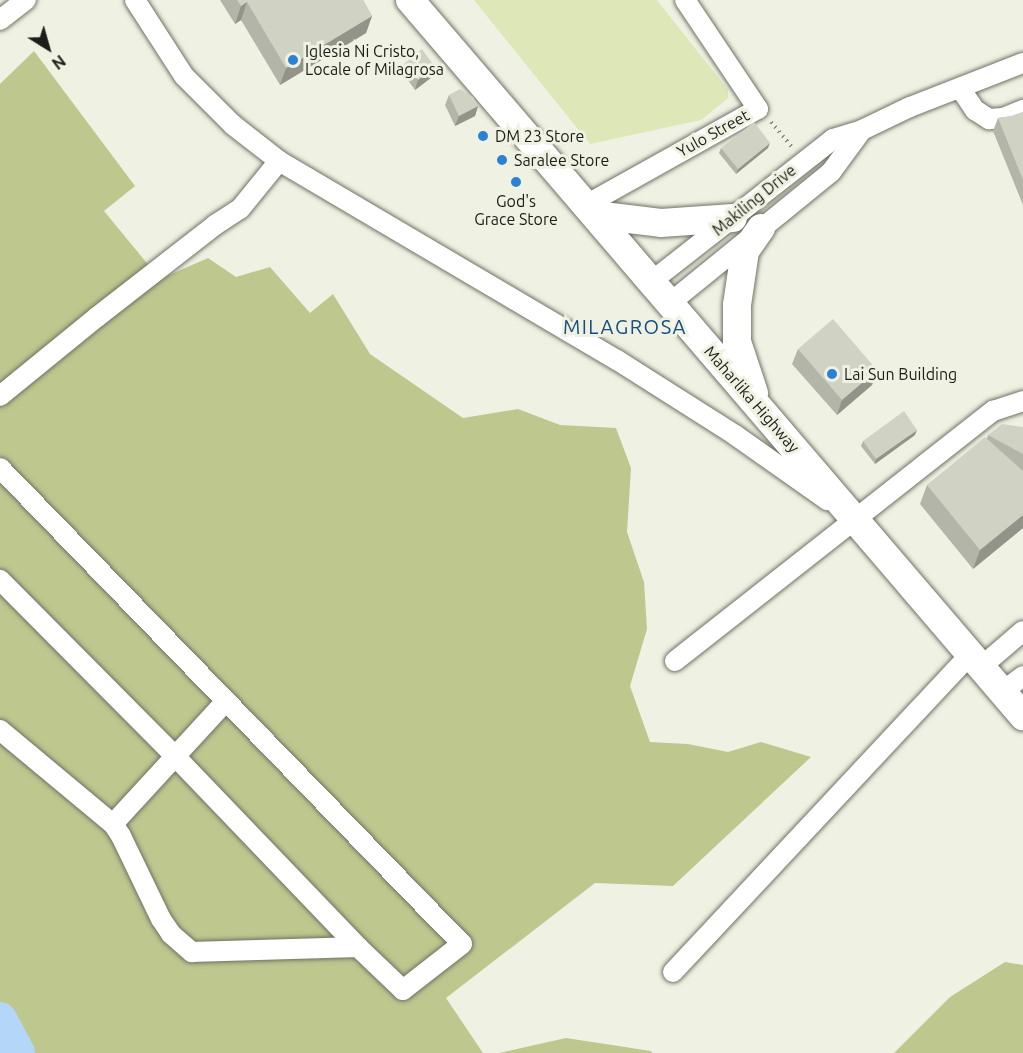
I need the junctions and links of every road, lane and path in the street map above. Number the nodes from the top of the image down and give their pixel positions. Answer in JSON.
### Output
{"nodes":[{"id":1,"x":26,"y":0,"type":"edge"},
{"id":2,"x":135,"y":0,"type":"edge"},
{"id":3,"x":410,"y":0,"type":"edge"},
{"id":4,"x":685,"y":0,"type":"edge"},
{"id":5,"x":0,"y":20,"type":"edge"},
{"id":6,"x":1023,"y":63,"type":"edge"},
{"id":7,"x":960,"y":88,"type":"junction"},
{"id":8,"x":758,"y":109,"type":"junction"},
{"id":9,"x":1023,"y":110,"type":"edge"},
{"id":10,"x":862,"y":130,"type":"junction"},
{"id":11,"x":803,"y":160,"type":"junction"},
{"id":12,"x":279,"y":161,"type":"junction"},
{"id":13,"x":590,"y":210,"type":"junction"},
{"id":14,"x":733,"y":218,"type":"junction"},
{"id":15,"x":761,"y":228,"type":"junction"},
{"id":16,"x":652,"y":281,"type":"junction"},
{"id":17,"x":670,"y":303,"type":"junction"},
{"id":18,"x":0,"y":396,"type":"edge"},
{"id":19,"x":1023,"y":401,"type":"edge"},
{"id":20,"x":760,"y":409,"type":"junction"},
{"id":21,"x":0,"y":468,"type":"edge"},
{"id":22,"x":856,"y":520,"type":"junction"},
{"id":23,"x":0,"y":580,"type":"edge"},
{"id":24,"x":1023,"y":631,"type":"edge"},
{"id":25,"x":976,"y":660,"type":"junction"},
{"id":26,"x":675,"y":661,"type":"dead end"},
{"id":27,"x":1013,"y":684,"type":"edge"},
{"id":28,"x":226,"y":701,"type":"junction"},
{"id":29,"x":1023,"y":716,"type":"edge"},
{"id":30,"x":0,"y":730,"type":"edge"},
{"id":31,"x":174,"y":755,"type":"junction"},
{"id":32,"x":112,"y":824,"type":"junction"},
{"id":33,"x":358,"y":947,"type":"junction"},
{"id":34,"x":673,"y":972,"type":"dead end"}],
"edges":[{"from":1,"to":5,"type":"street"},
{"from":2,"to":12,"type":"street"},
{"from":3,"to":13,"type":"highway","name":"Maharlika Highway"},
{"from":4,"to":8,"type":"street","name":"Yulo Street"},
{"from":6,"to":7,"type":"street","name":"Makiling Drive"},
{"from":7,"to":9,"type":"street"},
{"from":7,"to":10,"type":"street","name":"Makiling Drive"},
{"from":8,"to":11,"type":"path"},
{"from":8,"to":13,"type":"street","name":"Yulo Street"},
{"from":10,"to":11,"type":"street","name":"Makiling Drive"},
{"from":10,"to":15,"type":"street","name":"Makiling Drive"},
{"from":11,"to":14,"type":"street","name":"Makiling Drive"},
{"from":12,"to":18,"type":"street"},
{"from":12,"to":22,"type":"street"},
{"from":13,"to":14,"type":"highway"},
{"from":13,"to":16,"type":"highway","name":"Maharlika Highway"},
{"from":14,"to":16,"type":"street","name":"Makiling Drive"},
{"from":15,"to":17,"type":"street","name":"Makiling Drive"},
{"from":15,"to":20,"type":"highway"},
{"from":16,"to":17,"type":"highway","name":"Maharlika Highway"},
{"from":17,"to":20,"type":"highway","name":"Maharlika Highway"},
{"from":19,"to":22,"type":"street"},
{"from":20,"to":22,"type":"highway","name":"Maharlika Highway"},
{"from":21,"to":28,"type":"street"},
{"from":22,"to":25,"type":"highway","name":"Maharlika Highway"},
{"from":22,"to":26,"type":"street"},
{"from":23,"to":31,"type":"street"},
{"from":24,"to":25,"type":"street"},
{"from":25,"to":27,"type":"highway","name":"Maharlika Highway"},
{"from":25,"to":34,"type":"street"},
{"from":27,"to":29,"type":"highway","name":"Maharlika Highway"},
{"from":28,"to":31,"type":"street"},
{"from":28,"to":33,"type":"street"},
{"from":30,"to":32,"type":"street"},
{"from":31,"to":32,"type":"street"},
{"from":31,"to":33,"type":"street"},
{"from":32,"to":33,"type":"street"}]}
